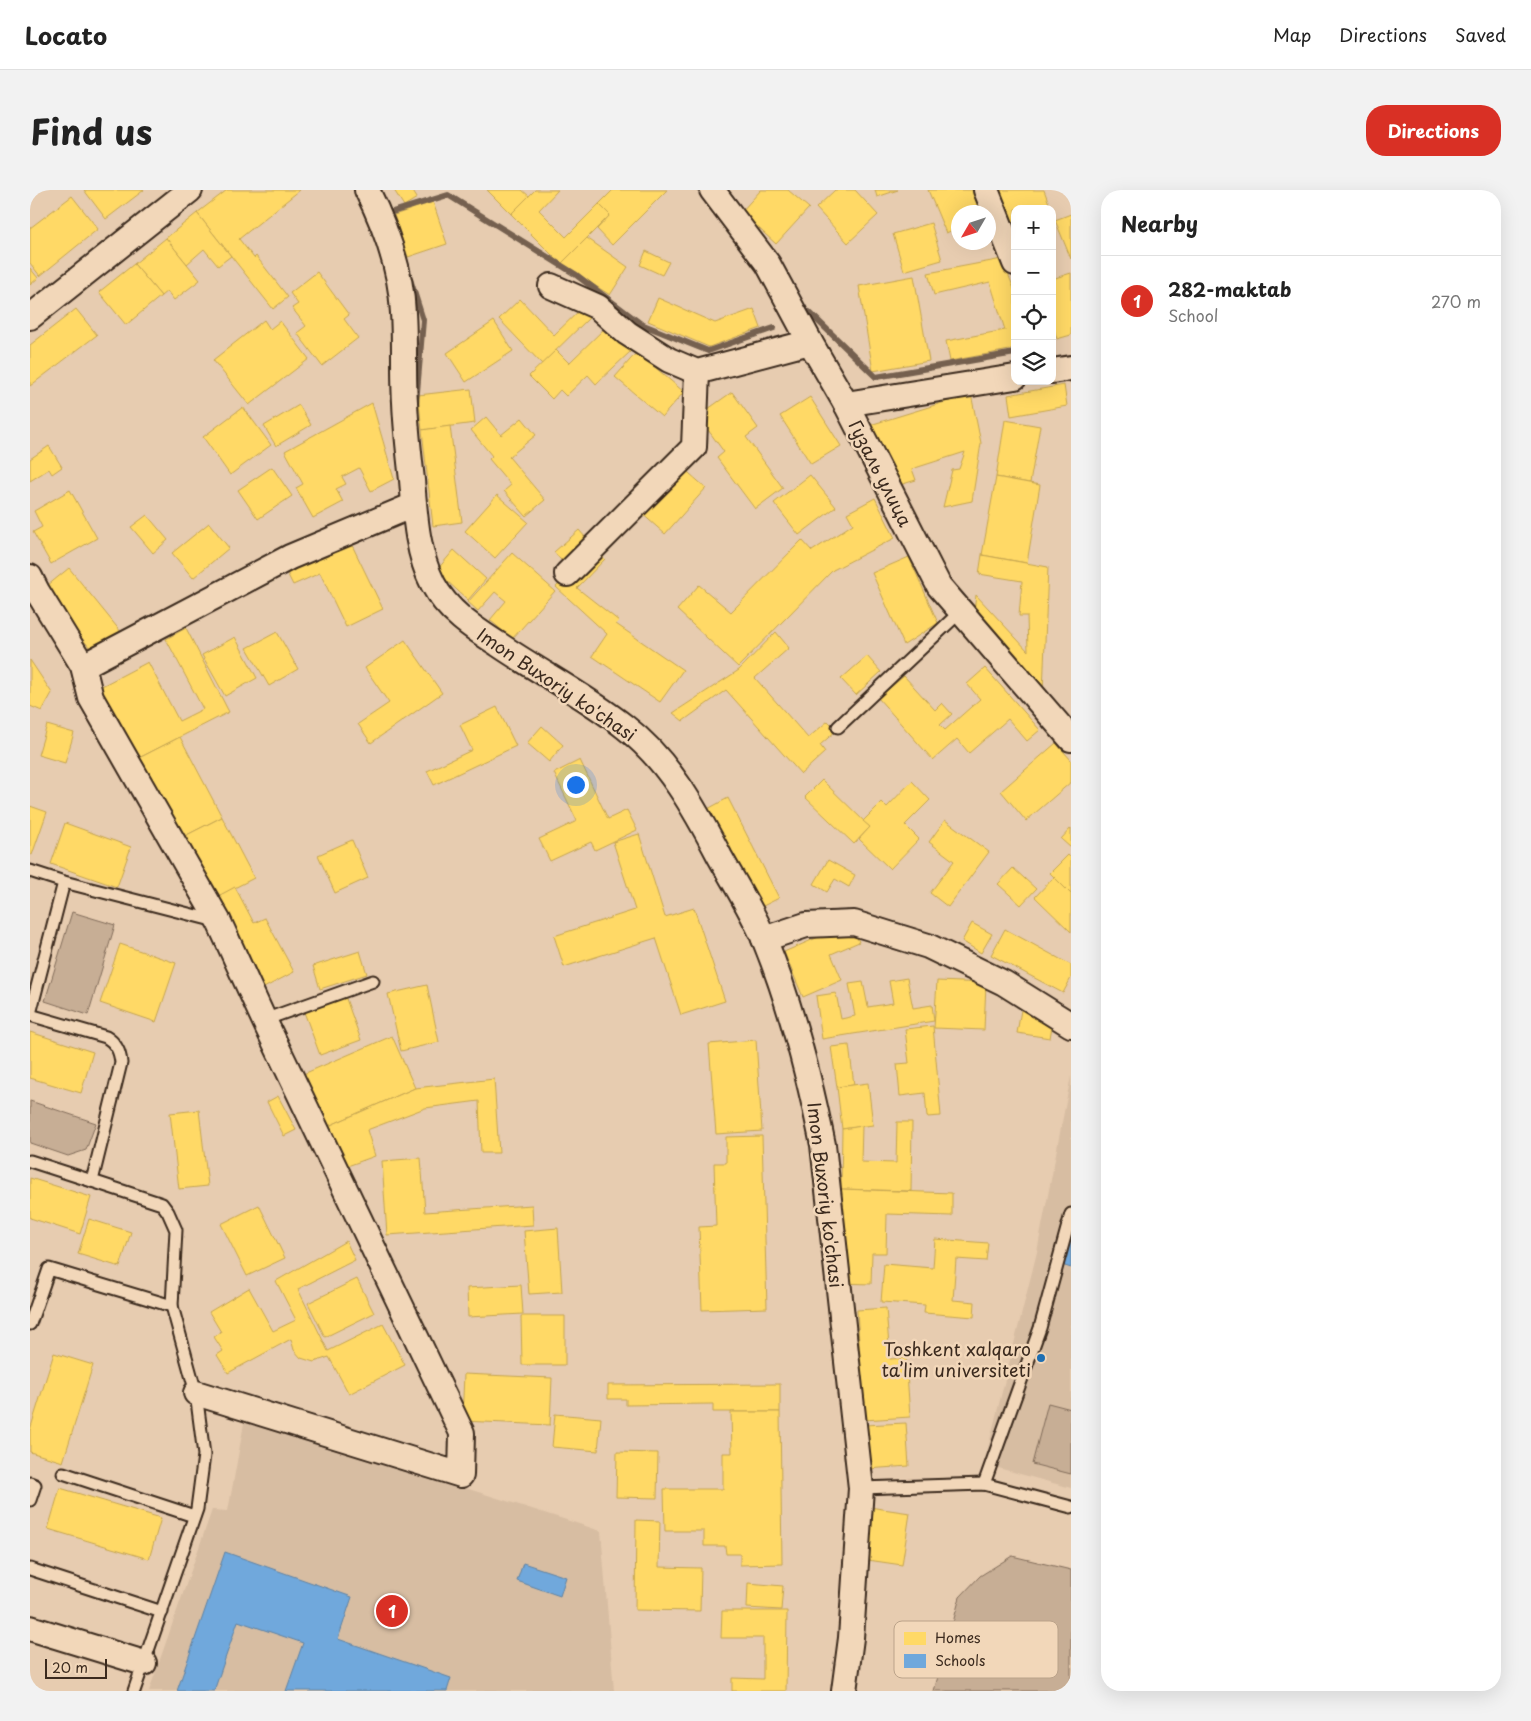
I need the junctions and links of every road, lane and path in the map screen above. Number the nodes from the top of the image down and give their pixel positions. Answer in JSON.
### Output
{"nodes":[{"id":1,"x":190,"y":190,"type":"edge"},
{"id":2,"x":367,"y":190,"type":"edge"},
{"id":3,"x":712,"y":190,"type":"edge"},
{"id":4,"x":986,"y":190,"type":"edge"},
{"id":5,"x":1011,"y":253,"type":"edge"},
{"id":6,"x":551,"y":286,"type":"dead end"},
{"id":7,"x":30,"y":317,"type":"edge"},
{"id":8,"x":810,"y":342,"type":"junction"},
{"id":9,"x":697,"y":372,"type":"junction"},
{"id":10,"x":1011,"y":378,"type":"edge"},
{"id":11,"x":846,"y":404,"type":"junction"},
{"id":12,"x":414,"y":505,"type":"junction"},
{"id":13,"x":567,"y":574,"type":"dead end"},
{"id":14,"x":30,"y":576,"type":"edge"},
{"id":15,"x":960,"y":612,"type":"junction"},
{"id":16,"x":83,"y":666,"type":"junction"},
{"id":17,"x":838,"y":727,"type":"dead end"},
{"id":18,"x":1071,"y":739,"type":"edge"},
{"id":19,"x":30,"y":871,"type":"edge"},
{"id":20,"x":64,"y":882,"type":"junction"},
{"id":21,"x":220,"y":922,"type":"junction"},
{"id":22,"x":764,"y":939,"type":"junction"},
{"id":23,"x":373,"y":981,"type":"dead end"},
{"id":24,"x":30,"y":1014,"type":"edge"},
{"id":25,"x":264,"y":1020,"type":"junction"},
{"id":26,"x":1071,"y":1024,"type":"edge"},
{"id":27,"x":30,"y":1161,"type":"edge"},
{"id":28,"x":92,"y":1181,"type":"junction"},
{"id":29,"x":1071,"y":1214,"type":"edge"},
{"id":30,"x":172,"y":1306,"type":"junction"},
{"id":31,"x":30,"y":1324,"type":"edge"},
{"id":32,"x":196,"y":1393,"type":"junction"},
{"id":33,"x":63,"y":1473,"type":"dead end"},
{"id":34,"x":30,"y":1483,"type":"edge"},
{"id":35,"x":984,"y":1484,"type":"junction"},
{"id":36,"x":860,"y":1488,"type":"junction"},
{"id":37,"x":30,"y":1500,"type":"edge"},
{"id":38,"x":1071,"y":1507,"type":"edge"},
{"id":39,"x":194,"y":1516,"type":"junction"},
{"id":40,"x":30,"y":1569,"type":"edge"},
{"id":41,"x":162,"y":1612,"type":"junction"},
{"id":42,"x":30,"y":1628,"type":"edge"},
{"id":43,"x":144,"y":1663,"type":"junction"},
{"id":44,"x":134,"y":1691,"type":"edge"},
{"id":45,"x":844,"y":1691,"type":"edge"}],
"edges":[{"from":1,"to":7,"type":"street"},
{"from":2,"to":12,"type":"street","name":"Imon Buxoriy ko'chasi"},
{"from":3,"to":8,"type":"street","name":"Гузаль улица"},
{"from":4,"to":5,"type":"street"},
{"from":6,"to":9,"type":"street"},
{"from":8,"to":9,"type":"street"},
{"from":8,"to":11,"type":"street","name":"Гузаль улица"},
{"from":9,"to":13,"type":"street"},
{"from":10,"to":11,"type":"street"},
{"from":11,"to":15,"type":"street","name":"Гузаль улица"},
{"from":12,"to":16,"type":"street"},
{"from":12,"to":22,"type":"street","name":"Imon Buxoriy ko'chasi"},
{"from":14,"to":16,"type":"street"},
{"from":15,"to":17,"type":"lane"},
{"from":15,"to":18,"type":"street","name":"Гузаль улица"},
{"from":16,"to":21,"type":"street"},
{"from":19,"to":20,"type":"lane"},
{"from":20,"to":21,"type":"lane"},
{"from":20,"to":24,"type":"lane"},
{"from":21,"to":25,"type":"street"},
{"from":22,"to":26,"type":"street"},
{"from":22,"to":36,"type":"street","name":"Imon Buxoriy ko'chasi"},
{"from":23,"to":25,"type":"lane"},
{"from":24,"to":28,"type":"lane"},
{"from":25,"to":32,"type":"street"},
{"from":27,"to":28,"type":"lane"},
{"from":28,"to":30,"type":"lane"},
{"from":29,"to":35,"type":"lane"},
{"from":30,"to":31,"type":"lane"},
{"from":30,"to":32,"type":"lane"},
{"from":32,"to":39,"type":"lane"},
{"from":33,"to":39,"type":"lane"},
{"from":34,"to":37,"type":"lane"},
{"from":35,"to":36,"type":"lane"},
{"from":35,"to":38,"type":"lane"},
{"from":36,"to":45,"type":"street","name":"Imon Buxoriy ko'chasi"},
{"from":39,"to":41,"type":"lane"},
{"from":40,"to":41,"type":"lane"},
{"from":41,"to":43,"type":"lane"},
{"from":42,"to":43,"type":"street"},
{"from":43,"to":44,"type":"lane"}]}
